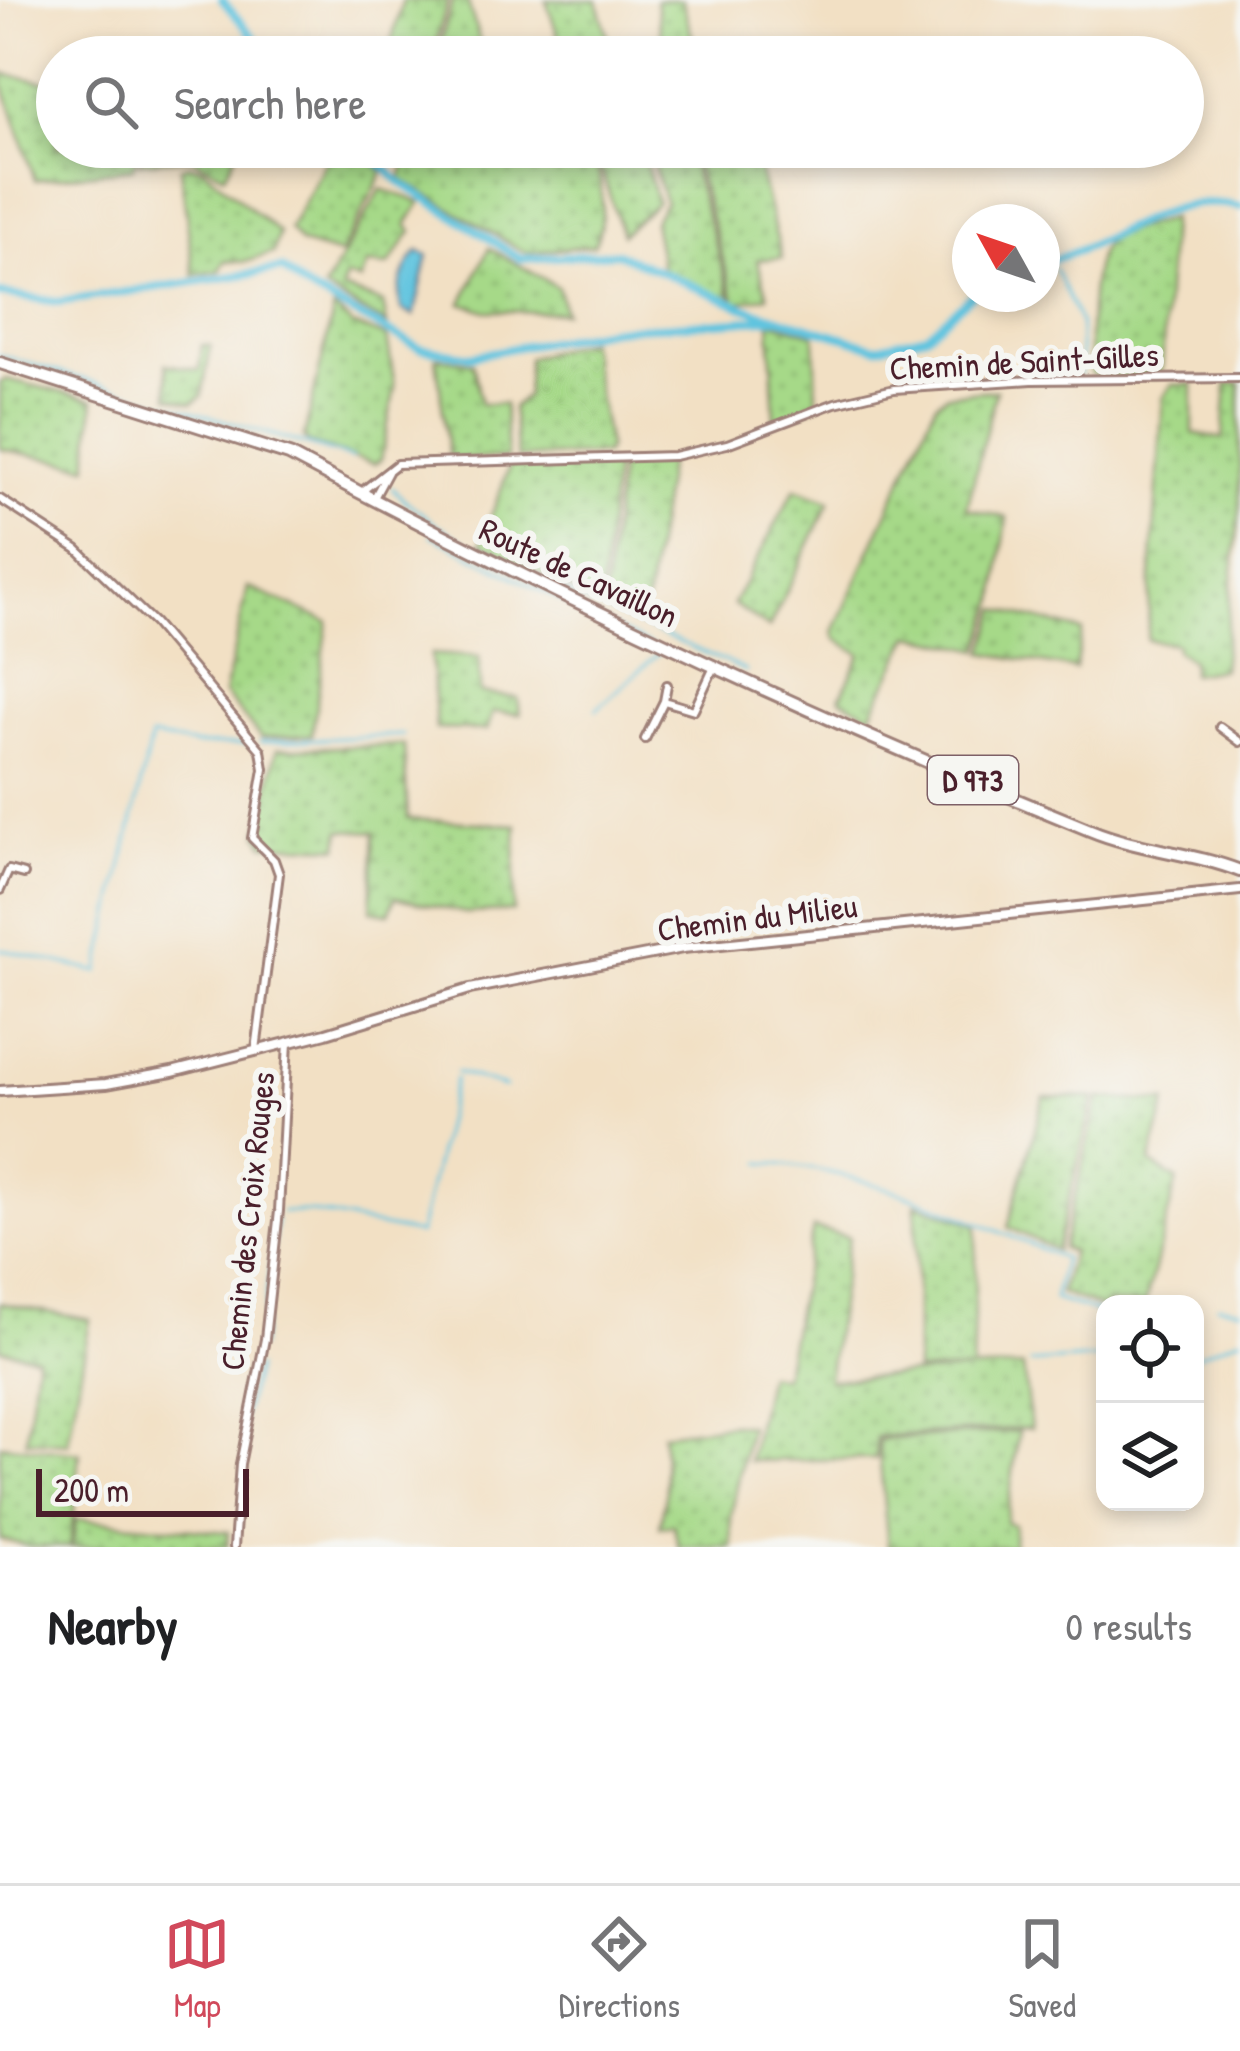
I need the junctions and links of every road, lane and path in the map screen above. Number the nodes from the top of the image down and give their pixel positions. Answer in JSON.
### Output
{"nodes":[{"id":1,"x":0,"y":363,"type":"edge"},
{"id":2,"x":1240,"y":378,"type":"edge"},
{"id":3,"x":289,"y":455,"type":"junction"},
{"id":4,"x":390,"y":469,"type":"junction"},
{"id":5,"x":370,"y":494,"type":"junction"},
{"id":6,"x":2,"y":501,"type":"edge"},
{"id":7,"x":715,"y":664,"type":"junction"},
{"id":8,"x":667,"y":685,"type":"dead end"},
{"id":9,"x":664,"y":701,"type":"junction"},
{"id":10,"x":1220,"y":727,"type":"dead end"},
{"id":11,"x":645,"y":739,"type":"dead end"},
{"id":12,"x":1240,"y":742,"type":"edge"},
{"id":13,"x":1240,"y":871,"type":"edge"},
{"id":14,"x":25,"y":874,"type":"dead end"},
{"id":15,"x":0,"y":890,"type":"edge"},
{"id":16,"x":1240,"y":890,"type":"edge"},
{"id":17,"x":288,"y":1042,"type":"junction"},
{"id":18,"x":256,"y":1050,"type":"junction"},
{"id":19,"x":0,"y":1090,"type":"edge"},
{"id":20,"x":234,"y":1547,"type":"edge"}],
"edges":[{"from":1,"to":3,"type":"main road","name":"Route de Cavaillon","number":"D 973"},
{"from":2,"to":4,"type":"street","name":"Chemin de Saint-Gilles"},
{"from":3,"to":5,"type":"main road","name":"Route de Cavaillon","number":"D 973"},
{"from":3,"to":5,"type":"main road","name":"Route de Cavaillon","number":"D 973"},
{"from":4,"to":5,"type":"street"},
{"from":4,"to":5,"type":"street"},
{"from":5,"to":7,"type":"main road","name":"Route de Cavaillon","number":"D 973"},
{"from":6,"to":18,"type":"street"},
{"from":7,"to":9,"type":"street"},
{"from":7,"to":13,"type":"main road","number":"D 973"},
{"from":8,"to":9,"type":"street"},
{"from":9,"to":11,"type":"street"},
{"from":10,"to":12,"type":"street"},
{"from":14,"to":15,"type":"street"},
{"from":16,"to":17,"type":"street","name":"Chemin du Milieu"},
{"from":17,"to":18,"type":"street","name":"Chemin du Milieu"},
{"from":17,"to":20,"type":"street","name":"Chemin des Croix Rouges"},
{"from":18,"to":19,"type":"street","name":"Chemin du Milieu"}]}
